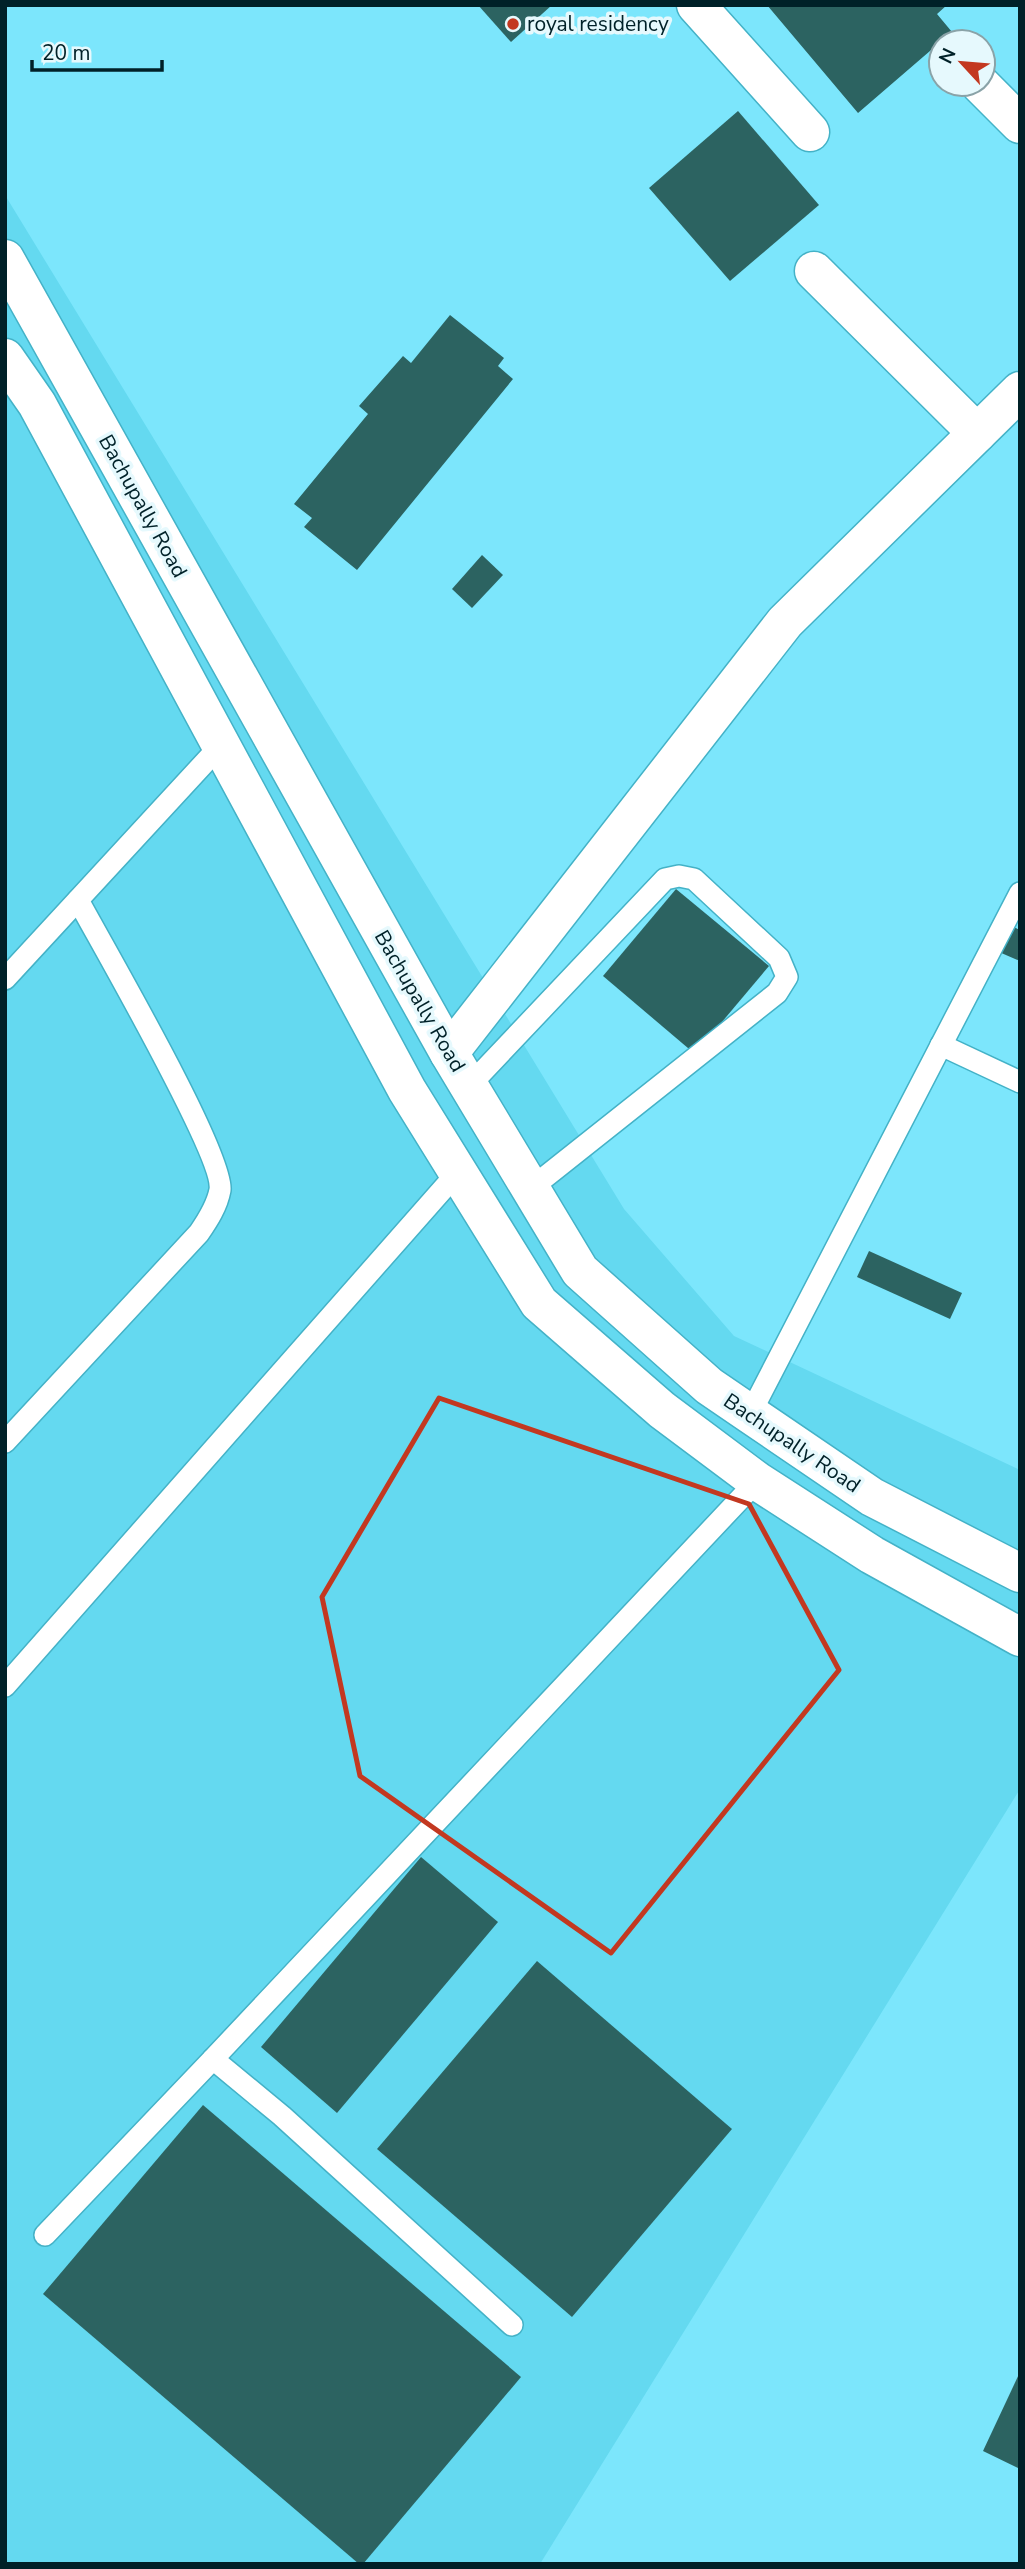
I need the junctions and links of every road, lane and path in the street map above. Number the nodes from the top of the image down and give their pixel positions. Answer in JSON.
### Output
{"nodes":[{"id":1,"x":696,"y":5,"type":"edge"},
{"id":2,"x":994,"y":98,"type":"edge"},
{"id":3,"x":1020,"y":124,"type":"edge"},
{"id":4,"x":810,"y":132,"type":"dead end"},
{"id":5,"x":5,"y":258,"type":"edge"},
{"id":6,"x":814,"y":271,"type":"dead end"},
{"id":7,"x":5,"y":358,"type":"edge"},
{"id":8,"x":1020,"y":391,"type":"edge"},
{"id":9,"x":977,"y":433,"type":"junction"},
{"id":10,"x":219,"y":746,"type":"junction"},
{"id":11,"x":1020,"y":893,"type":"edge"},
{"id":12,"x":78,"y":900,"type":"junction"},
{"id":13,"x":5,"y":979,"type":"edge"},
{"id":14,"x":941,"y":1045,"type":"junction"},
{"id":15,"x":449,"y":1053,"type":"junction"},
{"id":16,"x":1020,"y":1082,"type":"edge"},
{"id":17,"x":469,"y":1086,"type":"junction"},
{"id":18,"x":458,"y":1172,"type":"junction"},
{"id":19,"x":530,"y":1189,"type":"junction"},
{"id":20,"x":750,"y":1414,"type":"junction"},
{"id":21,"x":8,"y":1432,"type":"edge"},
{"id":22,"x":757,"y":1481,"type":"junction"},
{"id":23,"x":1020,"y":1573,"type":"edge"},
{"id":24,"x":1020,"y":1637,"type":"edge"},
{"id":25,"x":5,"y":1686,"type":"edge"},
{"id":26,"x":214,"y":2059,"type":"junction"},
{"id":27,"x":45,"y":2235,"type":"dead end"},
{"id":28,"x":512,"y":2325,"type":"dead end"}],
"edges":[{"from":1,"to":4,"type":"main road"},
{"from":2,"to":3,"type":"main road"},
{"from":5,"to":15,"type":"main road","name":"Bachupally Road"},
{"from":6,"to":9,"type":"main road"},
{"from":7,"to":10,"type":"main road"},
{"from":8,"to":9,"type":"main road"},
{"from":9,"to":15,"type":"main road"},
{"from":10,"to":12,"type":"lane"},
{"from":10,"to":18,"type":"main road"},
{"from":11,"to":14,"type":"lane"},
{"from":12,"to":13,"type":"lane"},
{"from":12,"to":21,"type":"lane"},
{"from":14,"to":16,"type":"lane"},
{"from":14,"to":20,"type":"lane"},
{"from":15,"to":17,"type":"main road","name":"Bachupally Road"},
{"from":17,"to":19,"type":"main road","name":"Bachupally Road"},
{"from":17,"to":19,"type":"lane"},
{"from":18,"to":22,"type":"main road"},
{"from":18,"to":25,"type":"lane"},
{"from":19,"to":20,"type":"main road","name":"Bachupally Road"},
{"from":20,"to":23,"type":"main road","name":"Bachupally Road"},
{"from":22,"to":24,"type":"main road"},
{"from":22,"to":26,"type":"lane"},
{"from":26,"to":27,"type":"lane"},
{"from":26,"to":28,"type":"lane"}]}
